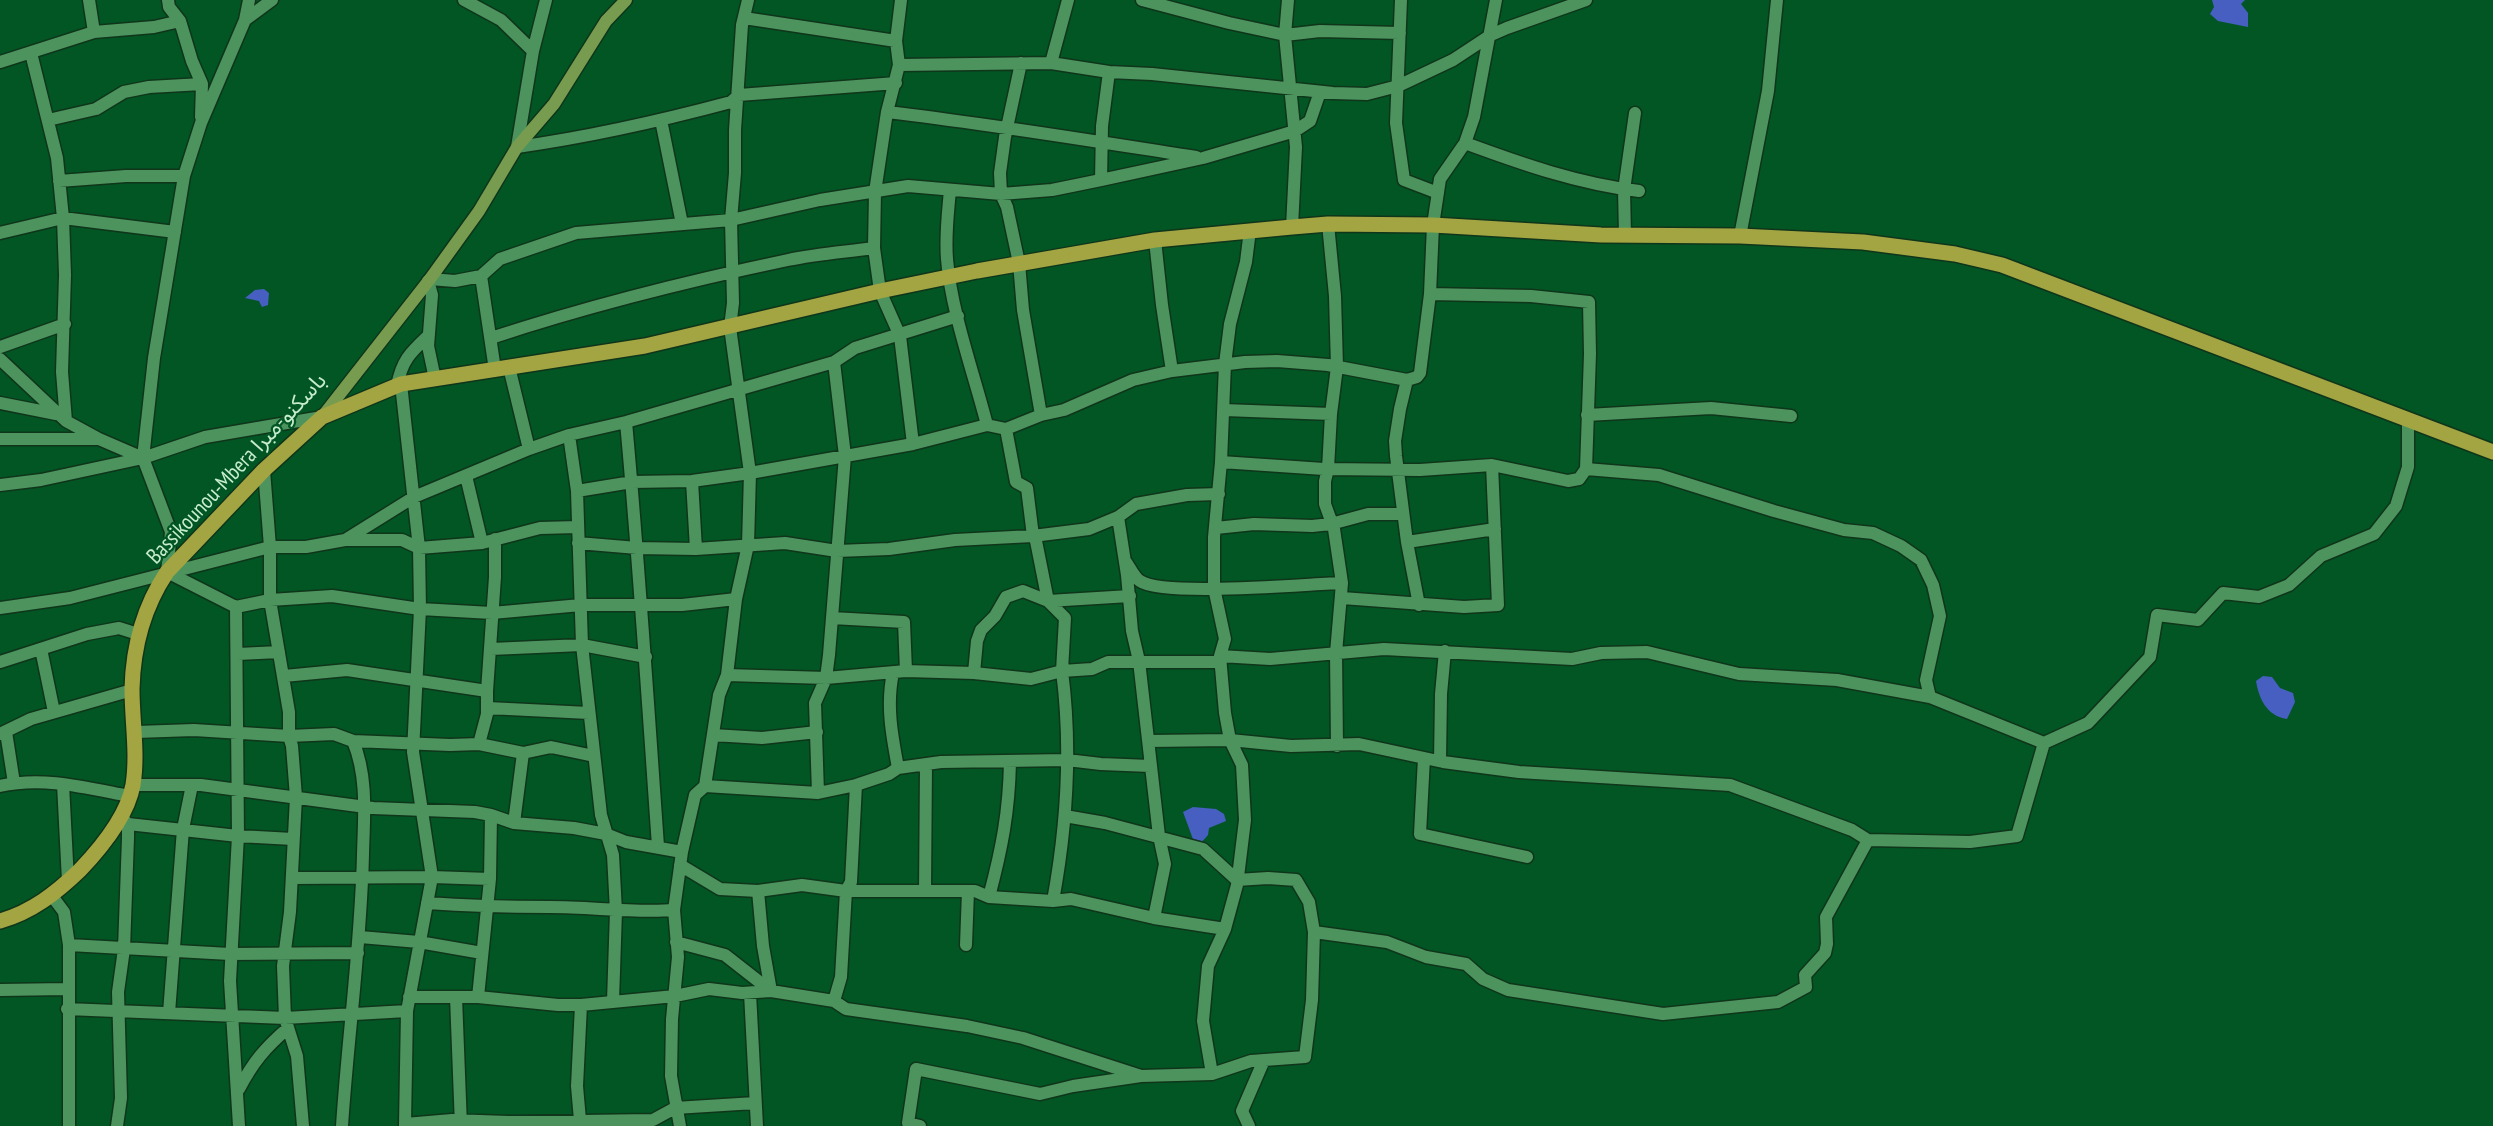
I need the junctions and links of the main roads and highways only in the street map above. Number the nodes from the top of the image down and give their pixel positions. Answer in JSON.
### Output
{"nodes":[{"id":1,"x":2493,"y":452,"type":"edge"},
{"id":2,"x":0,"y":921,"type":"edge"}],
"edges":[{"from":1,"to":2,"type":"main road","name":"Bassikounou-Mbera باسكنو-مبرا"}]}
